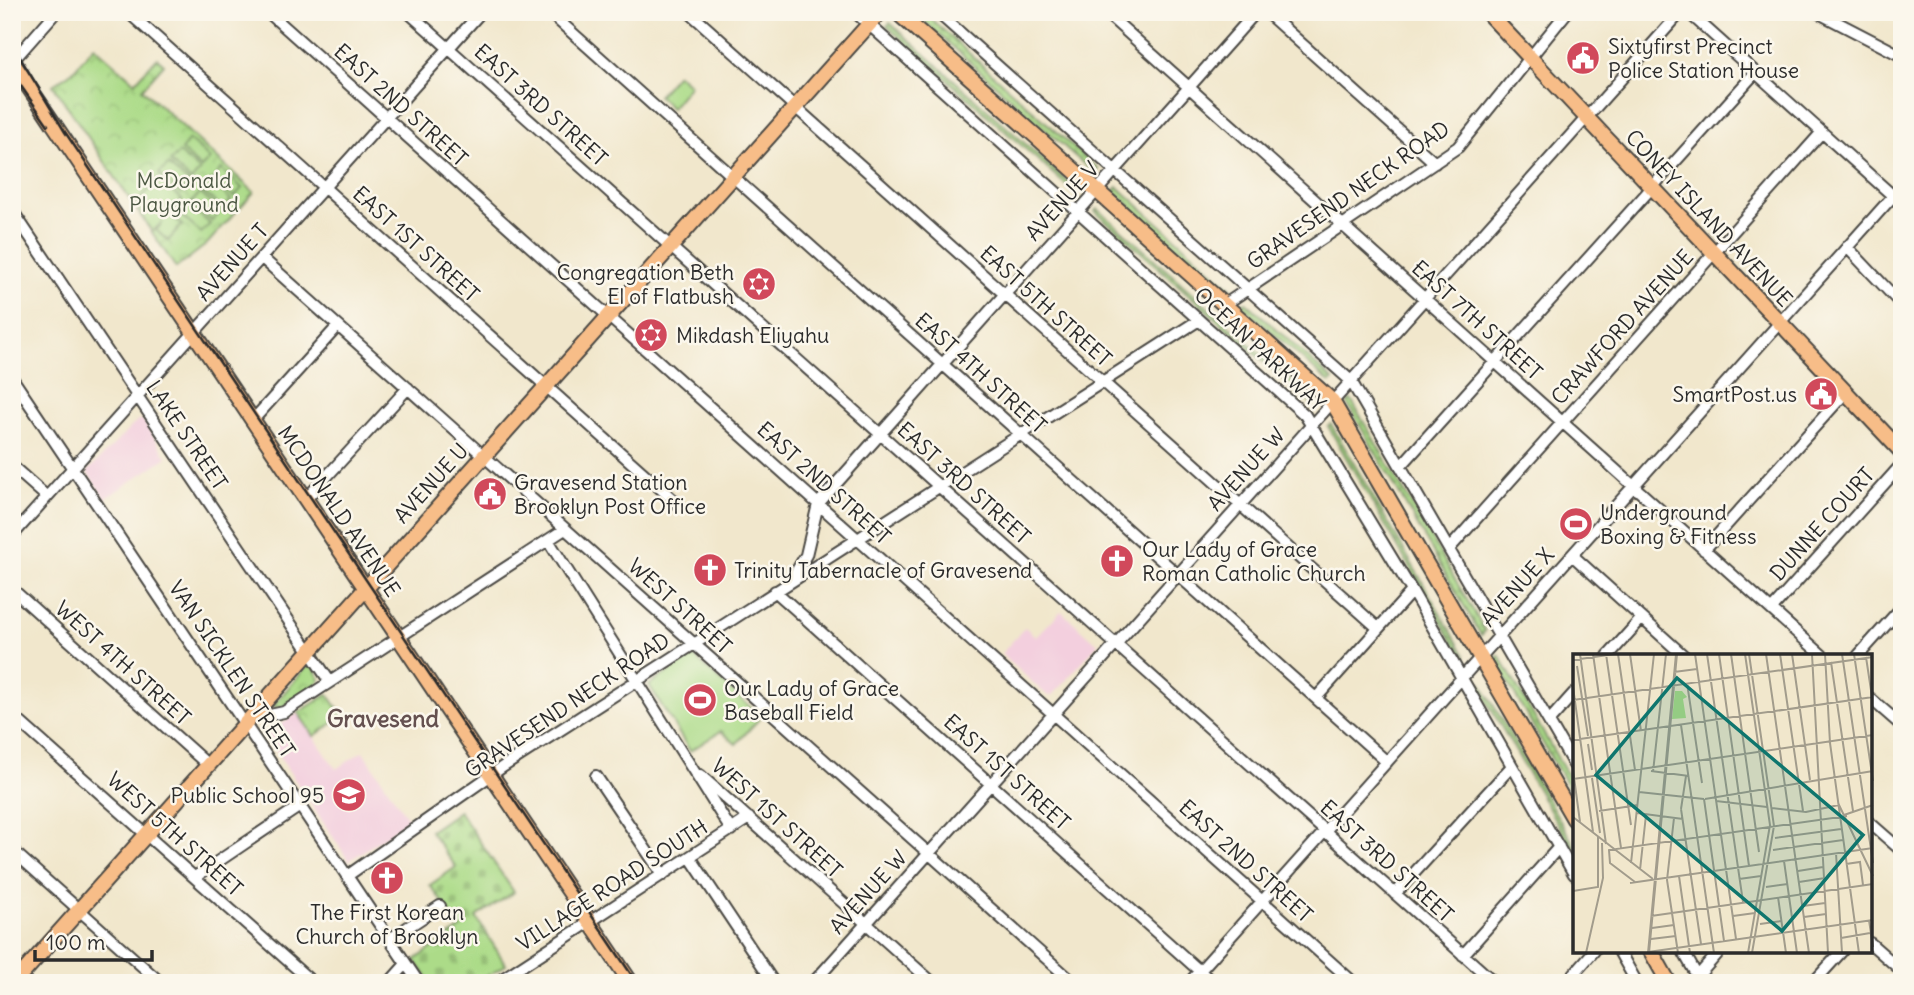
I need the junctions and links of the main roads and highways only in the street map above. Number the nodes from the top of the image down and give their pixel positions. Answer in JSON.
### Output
{"nodes":[{"id":1,"x":880,"y":12,"type":"edge"},
{"id":2,"x":897,"y":12,"type":"edge"},
{"id":3,"x":1487,"y":12,"type":"edge"},
{"id":4,"x":12,"y":62,"type":"edge"},
{"id":5,"x":1902,"y":452,"type":"edge"},
{"id":6,"x":366,"y":589,"type":"junction"},
{"id":7,"x":1573,"y":817,"type":"edge"},
{"id":8,"x":1652,"y":953,"type":"edge"},
{"id":9,"x":14,"y":983,"type":"edge"},
{"id":10,"x":632,"y":983,"type":"edge"},
{"id":11,"x":1669,"y":983,"type":"edge"}],
"edges":[{"from":1,"to":6,"type":"main road","name":"AVENUE U"},
{"from":2,"to":7,"type":"main road","name":"OCEAN PARKWAY"},
{"from":3,"to":5,"type":"main road","name":"CONEY ISLAND AVENUE"},
{"from":4,"to":6,"type":"main road","name":"MCDONALD AVENUE"},
{"from":6,"to":9,"type":"main road","name":"AVENUE U"},
{"from":6,"to":10,"type":"main road","name":"MCDONALD AVENUE"},
{"from":8,"to":11,"type":"main road"}]}
